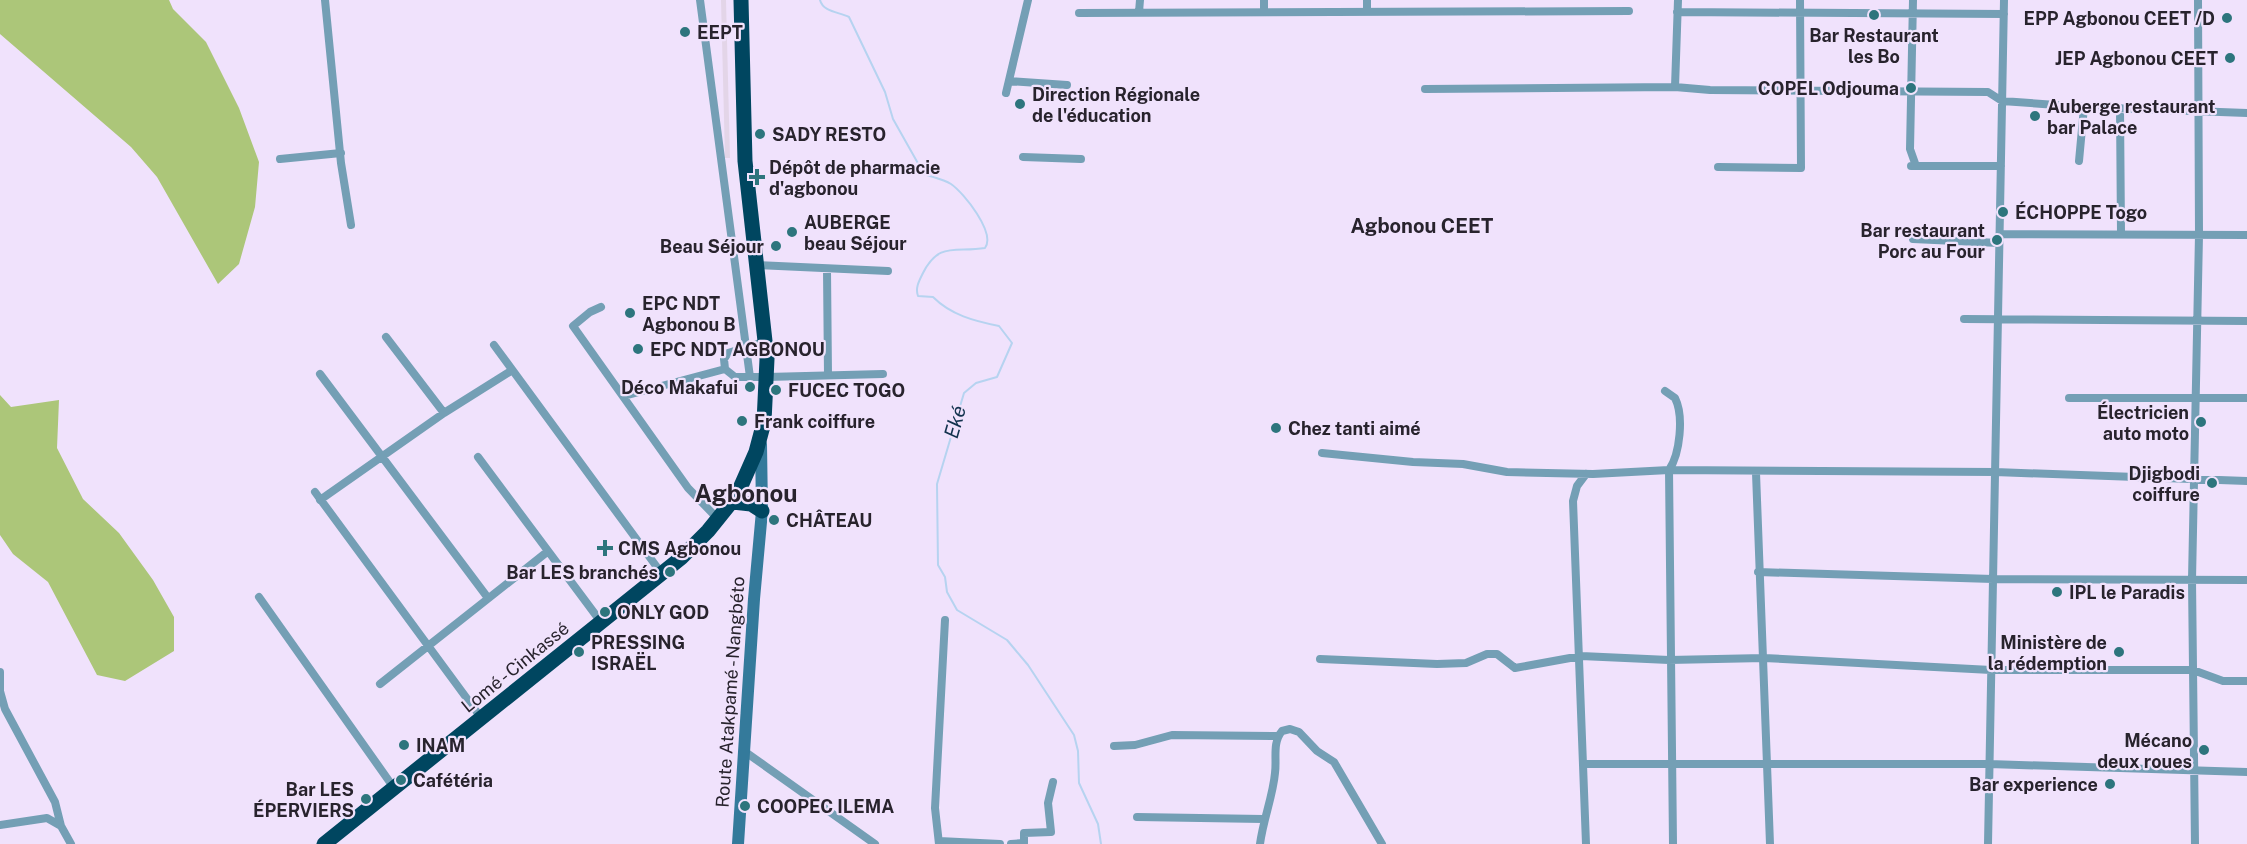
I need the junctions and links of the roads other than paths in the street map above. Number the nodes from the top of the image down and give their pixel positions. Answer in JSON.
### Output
{"nodes":[{"id":1,"x":325,"y":0,"type":"edge"},
{"id":2,"x":700,"y":0,"type":"edge"},
{"id":3,"x":741,"y":0,"type":"edge"},
{"id":4,"x":1028,"y":0,"type":"edge"},
{"id":5,"x":1140,"y":0,"type":"edge"},
{"id":6,"x":1264,"y":0,"type":"edge"},
{"id":7,"x":1367,"y":0,"type":"edge"},
{"id":8,"x":1590,"y":0,"type":"edge"},
{"id":9,"x":1677,"y":0,"type":"edge"},
{"id":10,"x":1800,"y":0,"type":"edge"},
{"id":11,"x":1913,"y":0,"type":"edge"},
{"id":12,"x":2004,"y":0,"type":"edge"},
{"id":13,"x":2198,"y":0,"type":"edge"},
{"id":14,"x":1589,"y":11,"type":"junction"},
{"id":15,"x":1629,"y":11,"type":"dead end"},
{"id":16,"x":1139,"y":12,"type":"junction"},
{"id":17,"x":1264,"y":12,"type":"junction"},
{"id":18,"x":1366,"y":12,"type":"junction"},
{"id":19,"x":1677,"y":12,"type":"junction"},
{"id":20,"x":1079,"y":13,"type":"dead end"},
{"id":21,"x":1800,"y":14,"type":"junction"},
{"id":22,"x":1913,"y":14,"type":"junction"},
{"id":23,"x":2004,"y":14,"type":"junction"},
{"id":24,"x":1009,"y":81,"type":"junction"},
{"id":25,"x":1067,"y":85,"type":"dead end"},
{"id":26,"x":1674,"y":87,"type":"junction"},
{"id":27,"x":1425,"y":89,"type":"dead end"},
{"id":28,"x":1800,"y":90,"type":"junction"},
{"id":29,"x":1910,"y":92,"type":"junction"},
{"id":30,"x":1006,"y":93,"type":"dead end"},
{"id":31,"x":2002,"y":101,"type":"junction"},
{"id":32,"x":2084,"y":107,"type":"junction"},
{"id":33,"x":2120,"y":108,"type":"junction"},
{"id":34,"x":2200,"y":112,"type":"junction"},
{"id":35,"x":2247,"y":113,"type":"edge"},
{"id":36,"x":341,"y":153,"type":"junction"},
{"id":37,"x":1023,"y":157,"type":"dead end"},
{"id":38,"x":280,"y":159,"type":"dead end"},
{"id":39,"x":1081,"y":159,"type":"dead end"},
{"id":40,"x":2079,"y":161,"type":"dead end"},
{"id":41,"x":2001,"y":166,"type":"junction"},
{"id":42,"x":1718,"y":167,"type":"dead end"},
{"id":43,"x":351,"y":225,"type":"dead end"},
{"id":44,"x":2121,"y":233,"type":"junction"},
{"id":45,"x":2199,"y":235,"type":"junction"},
{"id":46,"x":2247,"y":235,"type":"edge"},
{"id":47,"x":1913,"y":239,"type":"dead end"},
{"id":48,"x":2000,"y":239,"type":"junction"},
{"id":49,"x":756,"y":266,"type":"junction"},
{"id":50,"x":827,"y":270,"type":"junction"},
{"id":51,"x":888,"y":271,"type":"dead end"},
{"id":52,"x":602,"y":307,"type":"dead end"},
{"id":53,"x":1964,"y":319,"type":"dead end"},
{"id":54,"x":1998,"y":319,"type":"junction"},
{"id":55,"x":2196,"y":320,"type":"junction"},
{"id":56,"x":2247,"y":321,"type":"edge"},
{"id":57,"x":763,"y":326,"type":"junction"},
{"id":58,"x":386,"y":337,"type":"dead end"},
{"id":59,"x":494,"y":345,"type":"dead end"},
{"id":60,"x":753,"y":345,"type":"junction"},
{"id":61,"x":725,"y":369,"type":"junction"},
{"id":62,"x":511,"y":371,"type":"junction"},
{"id":63,"x":320,"y":374,"type":"dead end"},
{"id":64,"x":883,"y":374,"type":"dead end"},
{"id":65,"x":828,"y":375,"type":"junction"},
{"id":66,"x":759,"y":377,"type":"junction"},
{"id":67,"x":1665,"y":391,"type":"dead end"},
{"id":68,"x":624,"y":396,"type":"junction"},
{"id":69,"x":2195,"y":396,"type":"junction"},
{"id":70,"x":2069,"y":398,"type":"dead end"},
{"id":71,"x":2247,"y":398,"type":"edge"},
{"id":72,"x":444,"y":413,"type":"junction"},
{"id":73,"x":761,"y":435,"type":"junction"},
{"id":74,"x":1322,"y":453,"type":"dead end"},
{"id":75,"x":382,"y":457,"type":"junction"},
{"id":76,"x":478,"y":457,"type":"dead end"},
{"id":77,"x":1669,"y":470,"type":"junction"},
{"id":78,"x":1995,"y":472,"type":"junction"},
{"id":79,"x":1756,"y":473,"type":"junction"},
{"id":80,"x":1586,"y":474,"type":"junction"},
{"id":81,"x":2194,"y":481,"type":"junction"},
{"id":82,"x":2247,"y":482,"type":"edge"},
{"id":83,"x":725,"y":511,"type":"junction"},
{"id":84,"x":762,"y":511,"type":"junction"},
{"id":85,"x":547,"y":552,"type":"junction"},
{"id":86,"x":1758,"y":572,"type":"junction"},
{"id":87,"x":662,"y":574,"type":"junction"},
{"id":88,"x":1993,"y":579,"type":"junction"},
{"id":89,"x":2193,"y":580,"type":"junction"},
{"id":90,"x":2247,"y":580,"type":"edge"},
{"id":91,"x":259,"y":597,"type":"dead end"},
{"id":92,"x":488,"y":598,"type":"junction"},
{"id":93,"x":945,"y":620,"type":"dead end"},
{"id":94,"x":601,"y":622,"type":"junction"},
{"id":95,"x":428,"y":646,"type":"junction"},
{"id":96,"x":1581,"y":656,"type":"junction"},
{"id":97,"x":1764,"y":658,"type":"junction"},
{"id":98,"x":1320,"y":659,"type":"dead end"},
{"id":99,"x":1669,"y":660,"type":"junction"},
{"id":100,"x":1991,"y":670,"type":"junction"},
{"id":101,"x":2193,"y":670,"type":"junction"},
{"id":102,"x":0,"y":672,"type":"edge"},
{"id":103,"x":2247,"y":681,"type":"edge"},
{"id":104,"x":380,"y":684,"type":"dead end"},
{"id":105,"x":482,"y":718,"type":"junction"},
{"id":106,"x":1276,"y":736,"type":"dead end"},
{"id":107,"x":1114,"y":746,"type":"dead end"},
{"id":108,"x":744,"y":751,"type":"junction"},
{"id":109,"x":1585,"y":764,"type":"junction"},
{"id":110,"x":1989,"y":764,"type":"junction"},
{"id":111,"x":1768,"y":765,"type":"junction"},
{"id":112,"x":1671,"y":766,"type":"junction"},
{"id":113,"x":2195,"y":771,"type":"junction"},
{"id":114,"x":2247,"y":772,"type":"edge"},
{"id":115,"x":1053,"y":782,"type":"dead end"},
{"id":116,"x":394,"y":788,"type":"junction"},
{"id":117,"x":1137,"y":817,"type":"dead end"},
{"id":118,"x":1263,"y":819,"type":"junction"},
{"id":119,"x":0,"y":825,"type":"edge"},
{"id":120,"x":61,"y":826,"type":"junction"},
{"id":121,"x":1376,"y":842,"type":"edge"},
{"id":122,"x":327,"y":843,"type":"edge"},
{"id":123,"x":939,"y":843,"type":"edge"},
{"id":124,"x":71,"y":844,"type":"edge"},
{"id":125,"x":738,"y":844,"type":"edge"},
{"id":126,"x":875,"y":844,"type":"edge"},
{"id":127,"x":1000,"y":844,"type":"edge"},
{"id":128,"x":1011,"y":844,"type":"edge"},
{"id":129,"x":1260,"y":844,"type":"edge"},
{"id":130,"x":1586,"y":844,"type":"edge"},
{"id":131,"x":1673,"y":844,"type":"edge"},
{"id":132,"x":1770,"y":844,"type":"edge"},
{"id":133,"x":1988,"y":844,"type":"edge"},
{"id":134,"x":2195,"y":844,"type":"edge"}],
"edges":[{"from":1,"to":36,"type":"street"},
{"from":2,"to":60,"type":"street"},
{"from":3,"to":49,"type":"highway"},
{"from":4,"to":24,"type":"street"},
{"from":5,"to":16,"type":"street"},
{"from":6,"to":17,"type":"street"},
{"from":7,"to":18,"type":"street"},
{"from":8,"to":14,"type":"street"},
{"from":9,"to":19,"type":"street"},
{"from":10,"to":21,"type":"street"},
{"from":11,"to":22,"type":"street"},
{"from":12,"to":23,"type":"street"},
{"from":13,"to":34,"type":"street"},
{"from":14,"to":15,"type":"street"},
{"from":14,"to":18,"type":"street"},
{"from":16,"to":17,"type":"street"},
{"from":16,"to":20,"type":"street"},
{"from":17,"to":18,"type":"street"},
{"from":19,"to":21,"type":"street"},
{"from":19,"to":26,"type":"street"},
{"from":21,"to":22,"type":"street"},
{"from":21,"to":28,"type":"street"},
{"from":22,"to":23,"type":"street"},
{"from":22,"to":29,"type":"street"},
{"from":23,"to":31,"type":"street"},
{"from":24,"to":25,"type":"street"},
{"from":24,"to":30,"type":"street"},
{"from":26,"to":27,"type":"street"},
{"from":26,"to":28,"type":"street"},
{"from":28,"to":29,"type":"street"},
{"from":28,"to":42,"type":"street"},
{"from":29,"to":31,"type":"street"},
{"from":29,"to":41,"type":"street"},
{"from":31,"to":32,"type":"street"},
{"from":31,"to":41,"type":"street"},
{"from":32,"to":33,"type":"street"},
{"from":32,"to":40,"type":"street"},
{"from":33,"to":34,"type":"street"},
{"from":33,"to":44,"type":"street"},
{"from":34,"to":35,"type":"street"},
{"from":34,"to":45,"type":"street"},
{"from":36,"to":38,"type":"street"},
{"from":36,"to":43,"type":"street"},
{"from":37,"to":39,"type":"street"},
{"from":41,"to":48,"type":"street"},
{"from":44,"to":45,"type":"street"},
{"from":44,"to":48,"type":"street"},
{"from":45,"to":46,"type":"street"},
{"from":45,"to":55,"type":"street"},
{"from":47,"to":48,"type":"street"},
{"from":48,"to":54,"type":"street"},
{"from":49,"to":50,"type":"street"},
{"from":49,"to":57,"type":"highway"},
{"from":50,"to":51,"type":"street"},
{"from":50,"to":65,"type":"street"},
{"from":52,"to":68,"type":"street"},
{"from":53,"to":54,"type":"street"},
{"from":54,"to":55,"type":"street"},
{"from":54,"to":78,"type":"street"},
{"from":55,"to":56,"type":"street"},
{"from":55,"to":69,"type":"street"},
{"from":57,"to":60,"type":"highway","name":"Lomé - Cinkassé"},
{"from":57,"to":66,"type":"highway","name":"Lomé - Cinkassé"},
{"from":58,"to":72,"type":"street"},
{"from":59,"to":62,"type":"street"},
{"from":60,"to":61,"type":"street"},
{"from":60,"to":66,"type":"highway","name":"Lomé - Cinkassé"},
{"from":61,"to":66,"type":"street"},
{"from":61,"to":68,"type":"street"},
{"from":62,"to":72,"type":"street"},
{"from":62,"to":87,"type":"street"},
{"from":63,"to":75,"type":"street"},
{"from":64,"to":65,"type":"street"},
{"from":65,"to":66,"type":"street"},
{"from":66,"to":73,"type":"highway","name":"Lomé - Cinkassé"},
{"from":66,"to":83,"type":"highway","name":"Lomé - Cinkassé"},
{"from":67,"to":77,"type":"street"},
{"from":68,"to":83,"type":"street"},
{"from":69,"to":70,"type":"street"},
{"from":69,"to":71,"type":"street"},
{"from":69,"to":81,"type":"street"},
{"from":72,"to":75,"type":"street"},
{"from":73,"to":83,"type":"highway","name":"Lomé - Cinkassé"},
{"from":73,"to":84,"type":"main road","name":"Route Atakpamé - Nangbéto"},
{"from":74,"to":80,"type":"street"},
{"from":75,"to":92,"type":"street"},
{"from":75,"to":95,"type":"street"},
{"from":76,"to":85,"type":"street"},
{"from":77,"to":79,"type":"street"},
{"from":77,"to":80,"type":"street"},
{"from":77,"to":99,"type":"street"},
{"from":78,"to":79,"type":"street"},
{"from":78,"to":81,"type":"street"},
{"from":78,"to":88,"type":"street"},
{"from":79,"to":86,"type":"street"},
{"from":80,"to":96,"type":"street"},
{"from":81,"to":82,"type":"street"},
{"from":81,"to":89,"type":"street"},
{"from":83,"to":84,"type":"highway"},
{"from":83,"to":87,"type":"highway","name":"Lomé - Cinkassé"},
{"from":84,"to":108,"type":"main road","name":"Route Atakpamé - Nangbéto"},
{"from":85,"to":92,"type":"street"},
{"from":85,"to":94,"type":"street"},
{"from":86,"to":88,"type":"street"},
{"from":86,"to":97,"type":"street"},
{"from":87,"to":94,"type":"highway","name":"Lomé - Cinkassé"},
{"from":88,"to":89,"type":"street"},
{"from":88,"to":100,"type":"street"},
{"from":89,"to":90,"type":"street"},
{"from":89,"to":101,"type":"street"},
{"from":91,"to":116,"type":"street"},
{"from":92,"to":95,"type":"street"},
{"from":93,"to":123,"type":"street"},
{"from":94,"to":105,"type":"highway","name":"Lomé - Cinkassé"},
{"from":95,"to":104,"type":"street"},
{"from":95,"to":105,"type":"street"},
{"from":96,"to":98,"type":"street"},
{"from":96,"to":99,"type":"street"},
{"from":96,"to":109,"type":"street"},
{"from":97,"to":99,"type":"street"},
{"from":97,"to":100,"type":"street"},
{"from":97,"to":111,"type":"street"},
{"from":99,"to":112,"type":"street"},
{"from":100,"to":101,"type":"street"},
{"from":100,"to":110,"type":"street"},
{"from":101,"to":103,"type":"street"},
{"from":101,"to":113,"type":"street"},
{"from":102,"to":120,"type":"street"},
{"from":105,"to":116,"type":"highway","name":"Lomé - Cinkassé"},
{"from":106,"to":107,"type":"street"},
{"from":108,"to":125,"type":"main road","name":"Route Atakpamé - Nangbéto"},
{"from":108,"to":126,"type":"street"},
{"from":109,"to":112,"type":"street"},
{"from":109,"to":130,"type":"street"},
{"from":110,"to":111,"type":"street"},
{"from":110,"to":113,"type":"street"},
{"from":110,"to":133,"type":"street"},
{"from":111,"to":112,"type":"street"},
{"from":111,"to":132,"type":"street"},
{"from":112,"to":131,"type":"street"},
{"from":113,"to":114,"type":"street"},
{"from":113,"to":134,"type":"street"},
{"from":115,"to":128,"type":"street"},
{"from":116,"to":122,"type":"highway","name":"Lomé - Cinkassé"},
{"from":117,"to":118,"type":"street"},
{"from":118,"to":121,"type":"street"},
{"from":118,"to":129,"type":"street"},
{"from":119,"to":120,"type":"street"},
{"from":120,"to":124,"type":"street"},
{"from":123,"to":127,"type":"street"}]}
